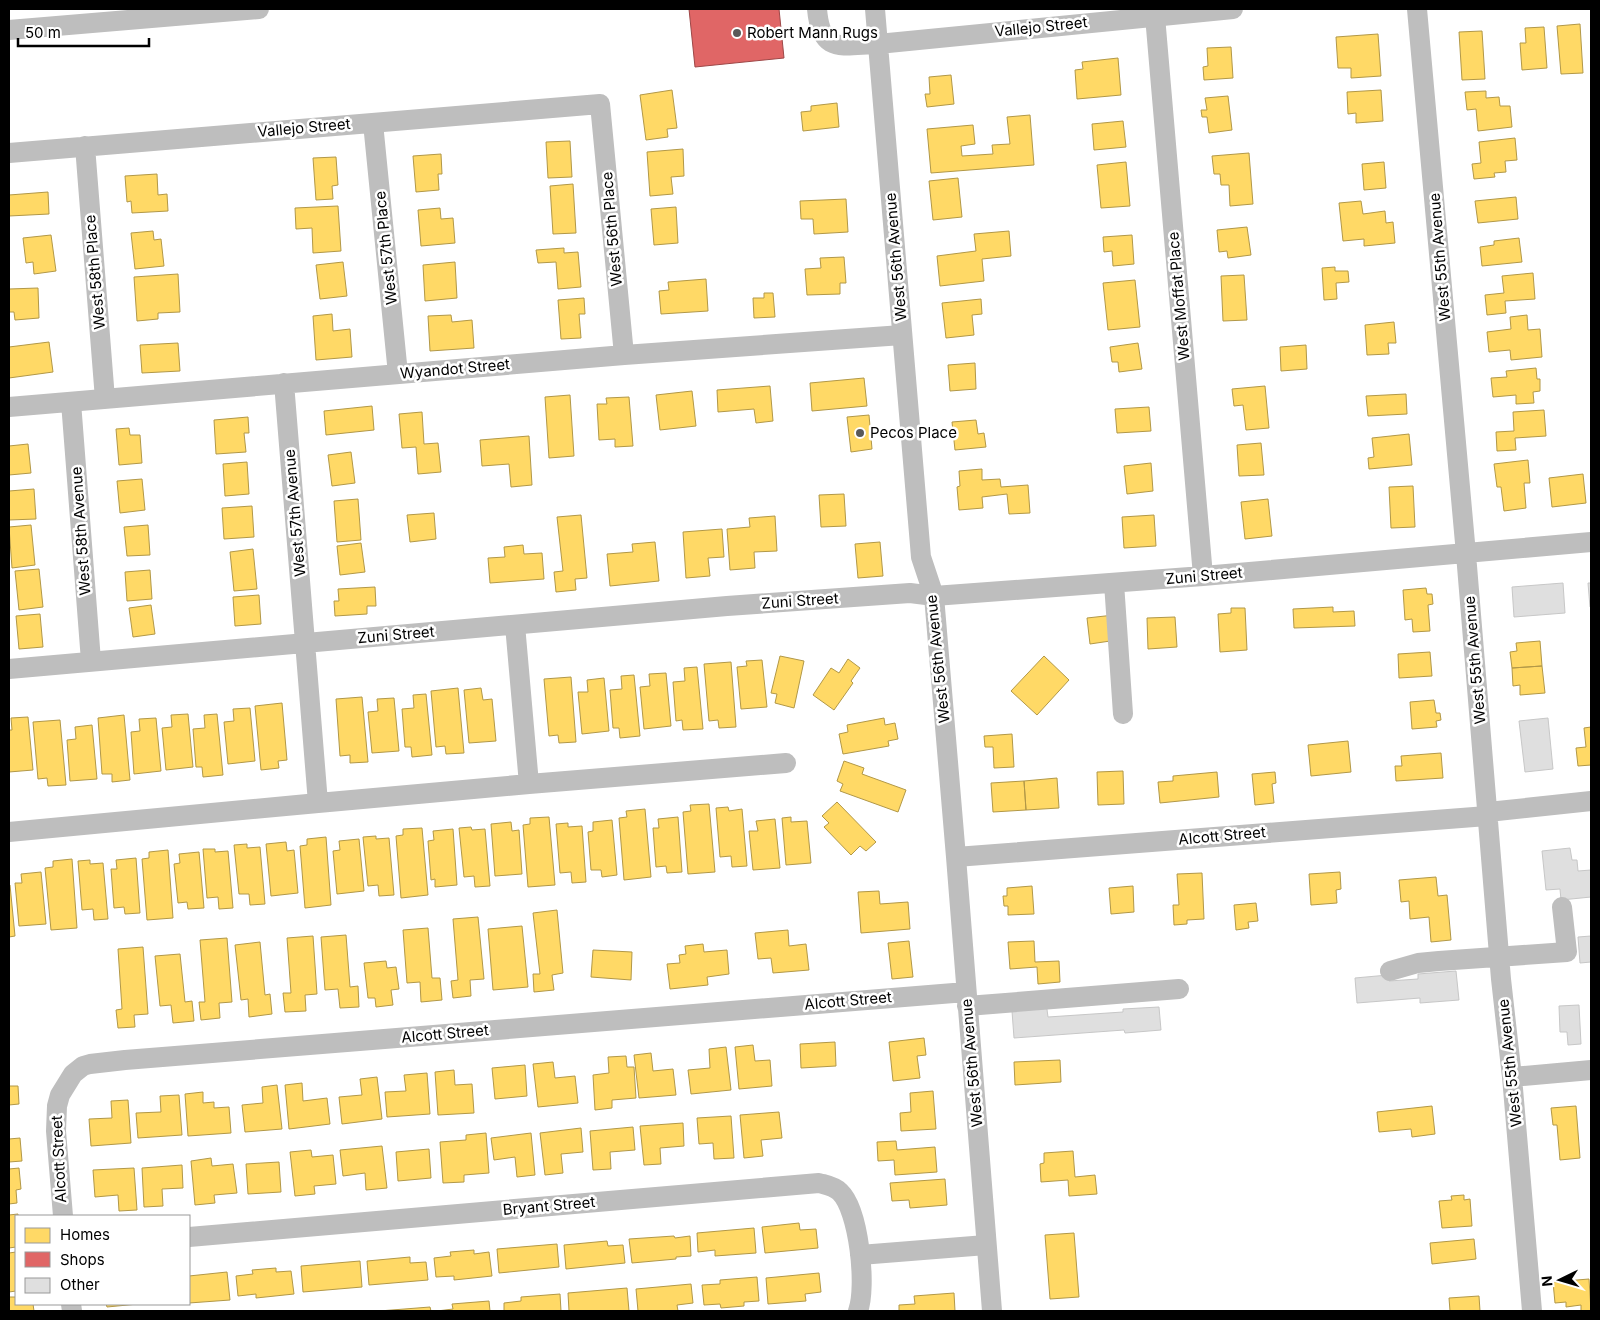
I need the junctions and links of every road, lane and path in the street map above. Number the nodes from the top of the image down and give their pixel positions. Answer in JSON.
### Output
{"nodes":[{"id":1,"x":259,"y":9,"type":"edge"},
{"id":2,"x":817,"y":9,"type":"edge"},
{"id":3,"x":875,"y":9,"type":"edge"},
{"id":4,"x":1233,"y":9,"type":"edge"},
{"id":5,"x":1418,"y":9,"type":"edge"},
{"id":6,"x":1155,"y":16,"type":"junction"},
{"id":7,"x":9,"y":30,"type":"edge"},
{"id":8,"x":878,"y":44,"type":"junction"},
{"id":9,"x":600,"y":104,"type":"joint"},
{"id":10,"x":374,"y":123,"type":"junction"},
{"id":11,"x":84,"y":146,"type":"junction"},
{"id":12,"x":9,"y":153,"type":"edge"},
{"id":13,"x":902,"y":335,"type":"junction"},
{"id":14,"x":624,"y":355,"type":"junction"},
{"id":15,"x":398,"y":374,"type":"junction"},
{"id":16,"x":284,"y":383,"type":"junction"},
{"id":17,"x":105,"y":398,"type":"junction"},
{"id":18,"x":71,"y":402,"type":"junction"},
{"id":19,"x":9,"y":407,"type":"edge"},
{"id":20,"x":1591,"y":542,"type":"edge"},
{"id":21,"x":1466,"y":554,"type":"junction"},
{"id":22,"x":1203,"y":576,"type":"junction"},
{"id":23,"x":1114,"y":583,"type":"junction"},
{"id":24,"x":934,"y":596,"type":"junction"},
{"id":25,"x":515,"y":625,"type":"junction"},
{"id":26,"x":306,"y":643,"type":"junction"},
{"id":27,"x":91,"y":661,"type":"junction"},
{"id":28,"x":9,"y":669,"type":"edge"},
{"id":29,"x":1123,"y":714,"type":"dead end"},
{"id":30,"x":786,"y":763,"type":"dead end"},
{"id":31,"x":528,"y":784,"type":"junction"},
{"id":32,"x":1591,"y":801,"type":"edge"},
{"id":33,"x":318,"y":803,"type":"junction"},
{"id":34,"x":1488,"y":814,"type":"junction"},
{"id":35,"x":9,"y":832,"type":"edge"},
{"id":36,"x":956,"y":857,"type":"junction"},
{"id":37,"x":1562,"y":907,"type":"dead end"},
{"id":38,"x":1499,"y":958,"type":"junction"},
{"id":39,"x":1390,"y":971,"type":"dead end"},
{"id":40,"x":1179,"y":989,"type":"dead end"},
{"id":41,"x":966,"y":999,"type":"junction"},
{"id":42,"x":1591,"y":1070,"type":"edge"},
{"id":43,"x":1512,"y":1077,"type":"junction"},
{"id":44,"x":63,"y":1215,"type":"edge"},
{"id":45,"x":190,"y":1236,"type":"edge"},
{"id":46,"x":986,"y":1245,"type":"junction"},
{"id":47,"x":860,"y":1255,"type":"junction"},
{"id":48,"x":858,"y":1311,"type":"edge"},
{"id":49,"x":992,"y":1311,"type":"edge"},
{"id":50,"x":1532,"y":1311,"type":"edge"}],
"edges":[{"from":1,"to":7,"type":"street"},
{"from":2,"to":8,"type":"street","name":"Vallejo Street"},
{"from":3,"to":8,"type":"street","name":"West 56th Avenue"},
{"from":4,"to":6,"type":"street","name":"Vallejo Street"},
{"from":5,"to":21,"type":"street","name":"West 55th Avenue"},
{"from":6,"to":8,"type":"street","name":"Vallejo Street"},
{"from":6,"to":22,"type":"street","name":"West Moffat Place"},
{"from":8,"to":13,"type":"street","name":"West 56th Avenue"},
{"from":9,"to":10,"type":"street","name":"Vallejo Street"},
{"from":9,"to":14,"type":"street","name":"West 56th Place"},
{"from":10,"to":11,"type":"street","name":"Vallejo Street"},
{"from":10,"to":15,"type":"street","name":"West 57th Place"},
{"from":11,"to":12,"type":"street","name":"Vallejo Street"},
{"from":11,"to":17,"type":"street","name":"West 58th Place"},
{"from":13,"to":14,"type":"street","name":"Wyandot Street"},
{"from":13,"to":24,"type":"street","name":"West 56th Avenue"},
{"from":14,"to":15,"type":"street","name":"Wyandot Street"},
{"from":15,"to":16,"type":"street","name":"Wyandot Street"},
{"from":16,"to":17,"type":"street","name":"Wyandot Street"},
{"from":16,"to":26,"type":"street","name":"West 57th Avenue"},
{"from":17,"to":18,"type":"street","name":"Wyandot Street"},
{"from":18,"to":19,"type":"street","name":"Wyandot Street"},
{"from":18,"to":27,"type":"street","name":"West 58th Avenue"},
{"from":20,"to":21,"type":"street","name":"Zuni Street"},
{"from":21,"to":22,"type":"street","name":"Zuni Street"},
{"from":21,"to":34,"type":"street","name":"West 55th Avenue"},
{"from":22,"to":23,"type":"street","name":"Zuni Street"},
{"from":23,"to":24,"type":"street","name":"Zuni Street"},
{"from":23,"to":29,"type":"street"},
{"from":24,"to":25,"type":"street","name":"Zuni Street"},
{"from":24,"to":36,"type":"street","name":"West 56th Avenue"},
{"from":25,"to":26,"type":"street","name":"Zuni Street"},
{"from":25,"to":31,"type":"street"},
{"from":26,"to":27,"type":"street","name":"Zuni Street"},
{"from":26,"to":33,"type":"street","name":"West 57th Avenue"},
{"from":27,"to":28,"type":"street","name":"Zuni Street"},
{"from":30,"to":31,"type":"street"},
{"from":31,"to":33,"type":"street"},
{"from":32,"to":34,"type":"street","name":"Alcott Street"},
{"from":33,"to":35,"type":"street"},
{"from":34,"to":36,"type":"street","name":"Alcott Street"},
{"from":34,"to":38,"type":"street","name":"West 55th Avenue"},
{"from":36,"to":41,"type":"street","name":"West 56th Avenue"},
{"from":37,"to":38,"type":"street"},
{"from":38,"to":39,"type":"street"},
{"from":38,"to":43,"type":"street","name":"West 55th Avenue"},
{"from":40,"to":41,"type":"street","name":"Alcott Street"},
{"from":41,"to":44,"type":"street","name":"Alcott Street"},
{"from":41,"to":46,"type":"street","name":"West 56th Avenue"},
{"from":42,"to":43,"type":"street"},
{"from":43,"to":50,"type":"street","name":"West 55th Avenue"},
{"from":45,"to":47,"type":"street","name":"Bryant Street"},
{"from":46,"to":47,"type":"street"},
{"from":46,"to":49,"type":"street","name":"West 56th Avenue"},
{"from":47,"to":48,"type":"street"}]}
